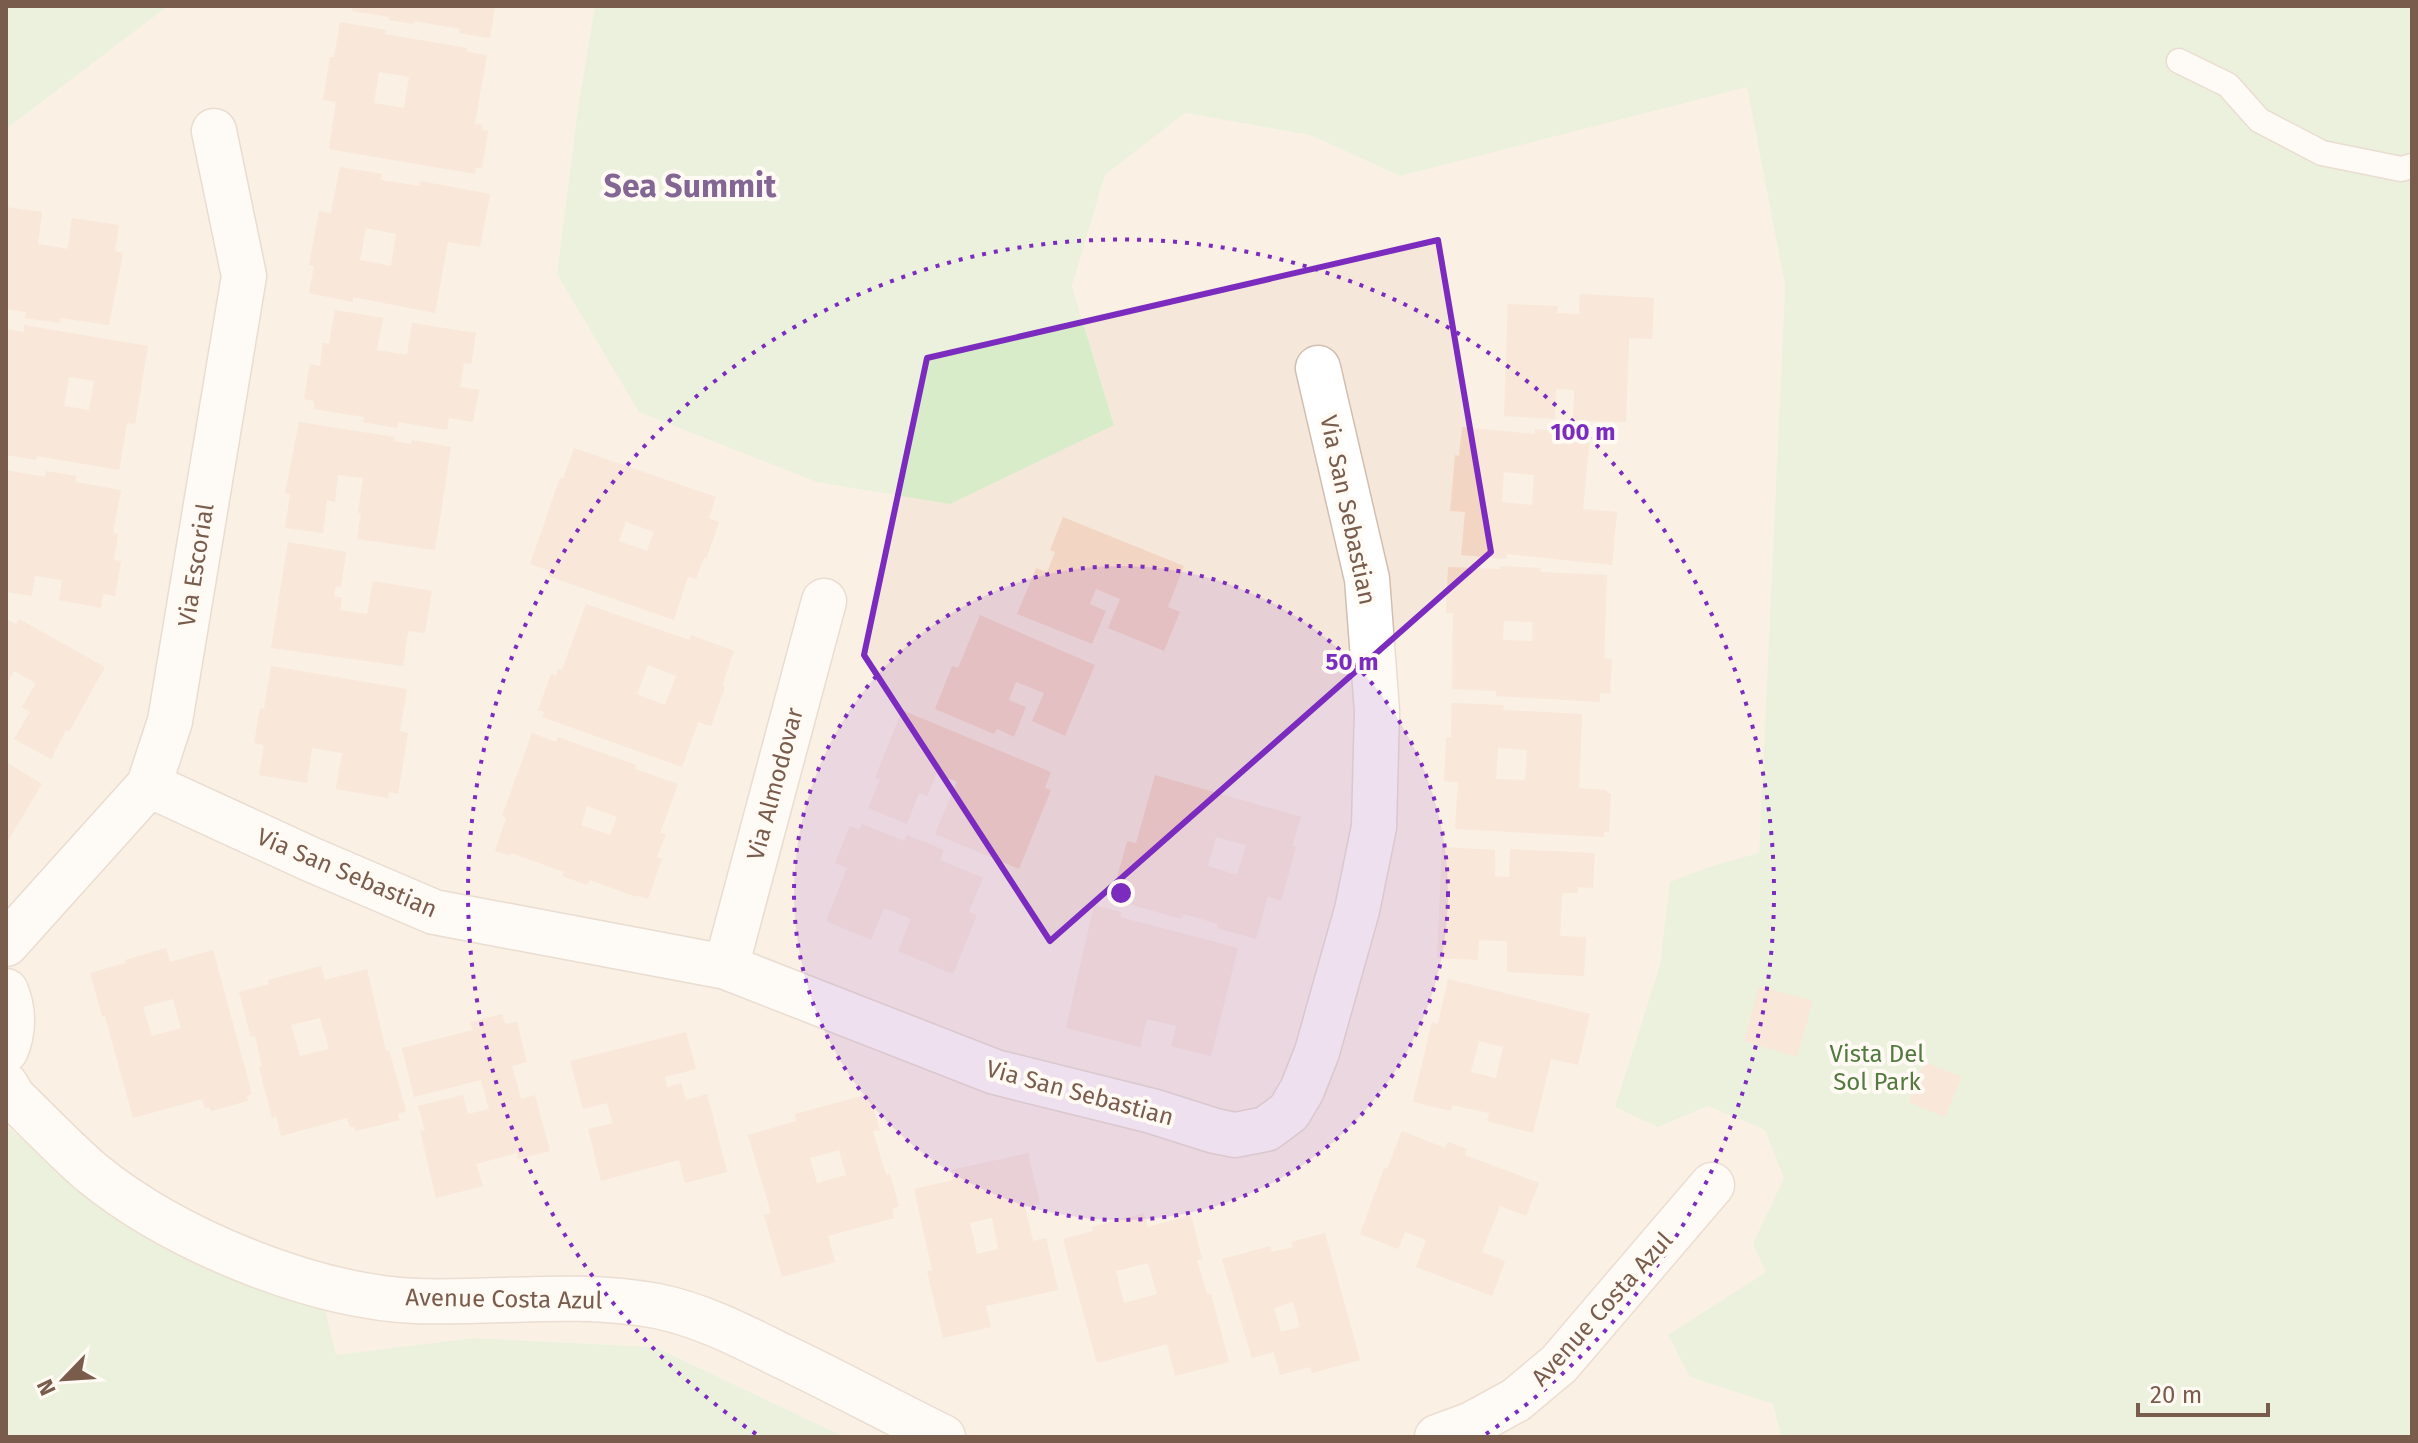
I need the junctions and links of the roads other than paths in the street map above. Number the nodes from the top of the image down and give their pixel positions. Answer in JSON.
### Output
{"nodes":[{"id":1,"x":2179,"y":61,"type":"dead end"},
{"id":2,"x":214,"y":131,"type":"dead end"},
{"id":3,"x":2412,"y":166,"type":"edge"},
{"id":4,"x":1318,"y":368,"type":"dead end"},
{"id":5,"x":824,"y":601,"type":"dead end"},
{"id":6,"x":149,"y":785,"type":"junction"},
{"id":7,"x":6,"y":944,"type":"edge"},
{"id":8,"x":726,"y":967,"type":"junction"},
{"id":9,"x":6,"y":991,"type":"edge"},
{"id":10,"x":6,"y":1050,"type":"edge"},
{"id":11,"x":6,"y":1085,"type":"edge"},
{"id":12,"x":1712,"y":1185,"type":"dead end"},
{"id":13,"x":943,"y":1437,"type":"edge"},
{"id":14,"x":1437,"y":1437,"type":"edge"}],
"edges":[{"from":1,"to":3,"type":"lane"},
{"from":2,"to":6,"type":"street","name":"Via Escorial"},
{"from":4,"to":8,"type":"street","name":"Via San Sebastian"},
{"from":5,"to":8,"type":"street","name":"Via Almodovar"},
{"from":6,"to":7,"type":"street","name":"Via Escorial"},
{"from":6,"to":8,"type":"street","name":"Via San Sebastian"},
{"from":9,"to":10,"type":"street"},
{"from":11,"to":13,"type":"street","name":"Avenue Costa Azul"},
{"from":12,"to":14,"type":"street","name":"Avenue Costa Azul"}]}
